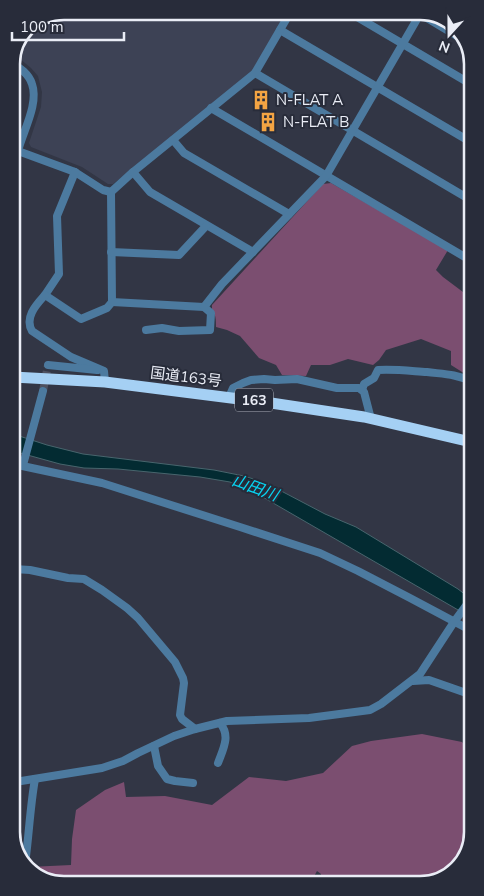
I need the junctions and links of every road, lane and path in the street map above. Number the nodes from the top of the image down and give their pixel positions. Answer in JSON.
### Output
{"nodes":[{"id":1,"x":286,"y":20,"type":"edge"},
{"id":2,"x":362,"y":20,"type":"edge"},
{"id":3,"x":414,"y":20,"type":"edge"},
{"id":4,"x":433,"y":22,"type":"edge"},
{"id":5,"x":280,"y":30,"type":"junction"},
{"id":6,"x":450,"y":32,"type":"edge"},
{"id":7,"x":402,"y":44,"type":"junction"},
{"id":8,"x":20,"y":69,"type":"edge"},
{"id":9,"x":255,"y":73,"type":"junction"},
{"id":10,"x":464,"y":80,"type":"edge"},
{"id":11,"x":378,"y":87,"type":"junction"},
{"id":12,"x":212,"y":108,"type":"junction"},
{"id":13,"x":352,"y":130,"type":"junction"},
{"id":14,"x":464,"y":138,"type":"edge"},
{"id":15,"x":174,"y":140,"type":"junction"},
{"id":16,"x":20,"y":144,"type":"edge"},
{"id":17,"x":20,"y":151,"type":"edge"},
{"id":18,"x":76,"y":172,"type":"junction"},
{"id":19,"x":133,"y":172,"type":"junction"},
{"id":20,"x":326,"y":176,"type":"junction"},
{"id":21,"x":111,"y":192,"type":"junction"},
{"id":22,"x":464,"y":195,"type":"edge"},
{"id":23,"x":289,"y":214,"type":"junction"},
{"id":24,"x":206,"y":226,"type":"junction"},
{"id":25,"x":111,"y":252,"type":"junction"},
{"id":26,"x":252,"y":252,"type":"junction"},
{"id":27,"x":464,"y":256,"type":"edge"},
{"id":28,"x":45,"y":295,"type":"junction"},
{"id":29,"x":112,"y":302,"type":"junction"},
{"id":30,"x":204,"y":307,"type":"junction"},
{"id":31,"x":146,"y":330,"type":"dead end"},
{"id":32,"x":48,"y":365,"type":"dead end"},
{"id":33,"x":20,"y":374,"type":"edge"},
{"id":34,"x":104,"y":376,"type":"junction"},
{"id":35,"x":20,"y":377,"type":"edge"},
{"id":36,"x":33,"y":378,"type":"junction"},
{"id":37,"x":464,"y":378,"type":"edge"},
{"id":38,"x":20,"y":383,"type":"edge"},
{"id":39,"x":362,"y":390,"type":"junction"},
{"id":40,"x":43,"y":391,"type":"tunnel mouth"},
{"id":41,"x":229,"y":397,"type":"junction"},
{"id":42,"x":371,"y":419,"type":"junction"},
{"id":43,"x":464,"y":440,"type":"edge"},
{"id":44,"x":24,"y":462,"type":"junction"},
{"id":45,"x":20,"y":463,"type":"edge"},
{"id":46,"x":20,"y":569,"type":"edge"},
{"id":47,"x":464,"y":609,"type":"edge"},
{"id":48,"x":456,"y":619,"type":"junction"},
{"id":49,"x":464,"y":625,"type":"edge"},
{"id":50,"x":413,"y":681,"type":"junction"},
{"id":51,"x":464,"y":692,"type":"edge"},
{"id":52,"x":220,"y":723,"type":"junction"},
{"id":53,"x":195,"y":729,"type":"junction"},
{"id":54,"x":154,"y":746,"type":"junction"},
{"id":55,"x":218,"y":762,"type":"dead end"},
{"id":56,"x":35,"y":779,"type":"junction"},
{"id":57,"x":20,"y":781,"type":"edge"},
{"id":58,"x":193,"y":783,"type":"dead end"},
{"id":59,"x":26,"y":854,"type":"edge"}],
"edges":[{"from":1,"to":5,"type":"street"},
{"from":2,"to":7,"type":"street"},
{"from":3,"to":7,"type":"street"},
{"from":4,"to":6,"type":"street"},
{"from":5,"to":9,"type":"street"},
{"from":5,"to":11,"type":"street"},
{"from":7,"to":10,"type":"street"},
{"from":7,"to":11,"type":"street"},
{"from":8,"to":16,"type":"street"},
{"from":9,"to":12,"type":"street"},
{"from":9,"to":13,"type":"street"},
{"from":11,"to":13,"type":"street"},
{"from":11,"to":14,"type":"street"},
{"from":12,"to":15,"type":"street"},
{"from":12,"to":20,"type":"street"},
{"from":13,"to":20,"type":"street"},
{"from":13,"to":22,"type":"street"},
{"from":15,"to":19,"type":"street"},
{"from":15,"to":23,"type":"street"},
{"from":17,"to":18,"type":"street"},
{"from":18,"to":21,"type":"street"},
{"from":18,"to":28,"type":"street"},
{"from":19,"to":21,"type":"street"},
{"from":19,"to":24,"type":"street"},
{"from":20,"to":23,"type":"street"},
{"from":20,"to":27,"type":"street"},
{"from":21,"to":25,"type":"street"},
{"from":23,"to":26,"type":"street"},
{"from":24,"to":25,"type":"street"},
{"from":24,"to":26,"type":"street"},
{"from":25,"to":29,"type":"street"},
{"from":26,"to":30,"type":"street"},
{"from":28,"to":29,"type":"street"},
{"from":28,"to":34,"type":"street"},
{"from":29,"to":30,"type":"street"},
{"from":30,"to":31,"type":"street"},
{"from":32,"to":34,"type":"street"},
{"from":33,"to":36,"type":"highway"},
{"from":34,"to":36,"type":"highway","name":"国道163号","number":"163"},
{"from":34,"to":41,"type":"highway","name":"国道163号","number":"163"},
{"from":35,"to":36,"type":"highway","name":"国道163号","number":"163"},
{"from":36,"to":38,"type":"highway"},
{"from":37,"to":39,"type":"street"},
{"from":39,"to":41,"type":"street"},
{"from":39,"to":42,"type":"street"},
{"from":40,"to":44,"type":"street"},
{"from":41,"to":42,"type":"highway","name":"国道163号","number":"163"},
{"from":42,"to":43,"type":"highway","name":"国道163号","number":"163"},
{"from":44,"to":45,"type":"street"},
{"from":44,"to":48,"type":"street"},
{"from":46,"to":53,"type":"street"},
{"from":47,"to":48,"type":"street"},
{"from":48,"to":49,"type":"street"},
{"from":48,"to":50,"type":"street"},
{"from":50,"to":51,"type":"street"},
{"from":50,"to":52,"type":"street"},
{"from":52,"to":53,"type":"street"},
{"from":52,"to":55,"type":"street"},
{"from":53,"to":54,"type":"street"},
{"from":54,"to":56,"type":"street"},
{"from":54,"to":58,"type":"street"},
{"from":56,"to":57,"type":"street"},
{"from":56,"to":59,"type":"street"}]}
